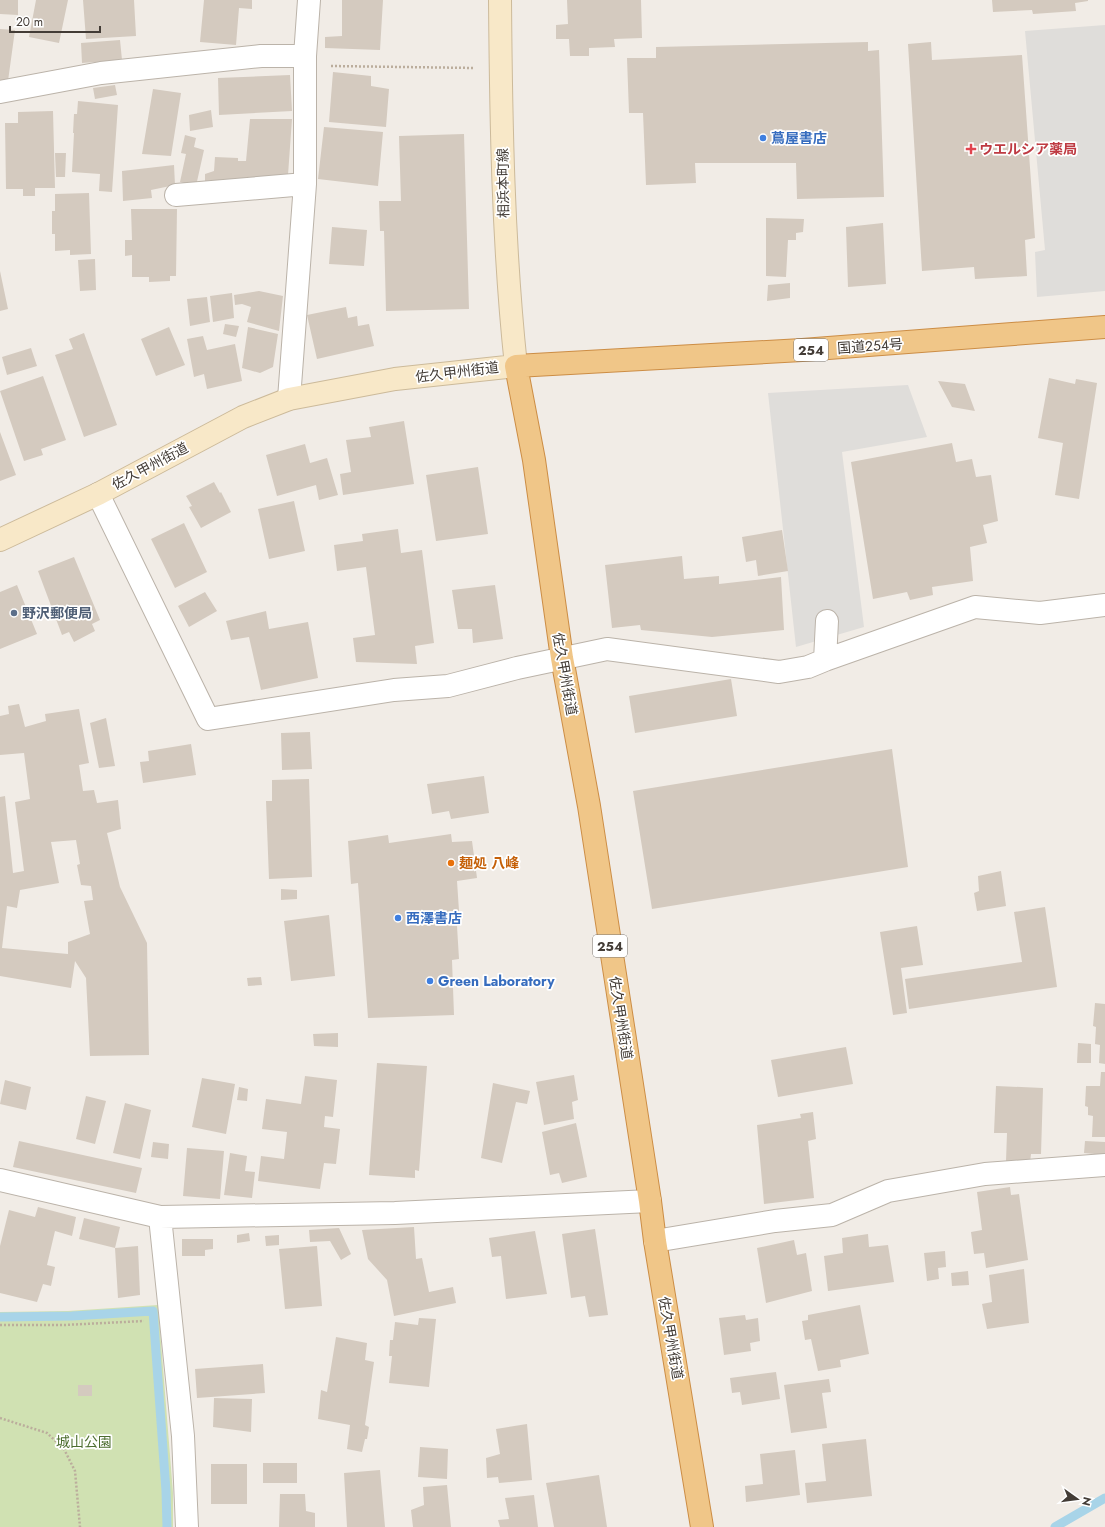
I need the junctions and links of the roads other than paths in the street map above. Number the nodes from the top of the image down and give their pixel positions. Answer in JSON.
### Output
{"nodes":[{"id":1,"x":309,"y":0,"type":"edge"},
{"id":2,"x":500,"y":0,"type":"edge"},
{"id":3,"x":306,"y":61,"type":"junction"},
{"id":4,"x":0,"y":92,"type":"edge"},
{"id":5,"x":305,"y":184,"type":"junction"},
{"id":6,"x":176,"y":195,"type":"dead end"},
{"id":7,"x":1105,"y":327,"type":"edge"},
{"id":8,"x":516,"y":366,"type":"junction"},
{"id":9,"x":289,"y":400,"type":"junction"},
{"id":10,"x":98,"y":494,"type":"junction"},
{"id":11,"x":0,"y":540,"type":"edge"},
{"id":12,"x":1105,"y":605,"type":"edge"},
{"id":13,"x":827,"y":621,"type":"dead end"},
{"id":14,"x":562,"y":658,"type":"junction"},
{"id":15,"x":825,"y":660,"type":"junction"},
{"id":16,"x":1105,"y":1165,"type":"edge"},
{"id":17,"x":0,"y":1180,"type":"edge"},
{"id":18,"x":650,"y":1201,"type":"junction"},
{"id":19,"x":160,"y":1217,"type":"junction"},
{"id":20,"x":654,"y":1241,"type":"junction"},
{"id":21,"x":187,"y":1527,"type":"edge"},
{"id":22,"x":702,"y":1527,"type":"edge"}],
"edges":[{"from":1,"to":3,"type":"street"},
{"from":2,"to":8,"type":"main road","name":"相浜本町線"},
{"from":3,"to":4,"type":"street"},
{"from":3,"to":5,"type":"street"},
{"from":5,"to":6,"type":"street"},
{"from":5,"to":9,"type":"street"},
{"from":7,"to":8,"type":"highway","name":"国道254号","number":"254"},
{"from":8,"to":9,"type":"main road","name":"佐久甲州街道"},
{"from":8,"to":14,"type":"highway","name":"佐久甲州街道","number":"254"},
{"from":9,"to":10,"type":"main road","name":"佐久甲州街道"},
{"from":10,"to":11,"type":"main road","name":"佐久甲州街道"},
{"from":10,"to":14,"type":"street"},
{"from":12,"to":15,"type":"street"},
{"from":13,"to":15,"type":"street"},
{"from":14,"to":15,"type":"street"},
{"from":14,"to":18,"type":"highway","name":"佐久甲州街道","number":"254"},
{"from":16,"to":20,"type":"street"},
{"from":17,"to":19,"type":"street"},
{"from":18,"to":19,"type":"street"},
{"from":18,"to":20,"type":"highway","name":"佐久甲州街道","number":"254"},
{"from":19,"to":21,"type":"street"},
{"from":20,"to":22,"type":"highway","name":"佐久甲州街道","number":"254"}]}
